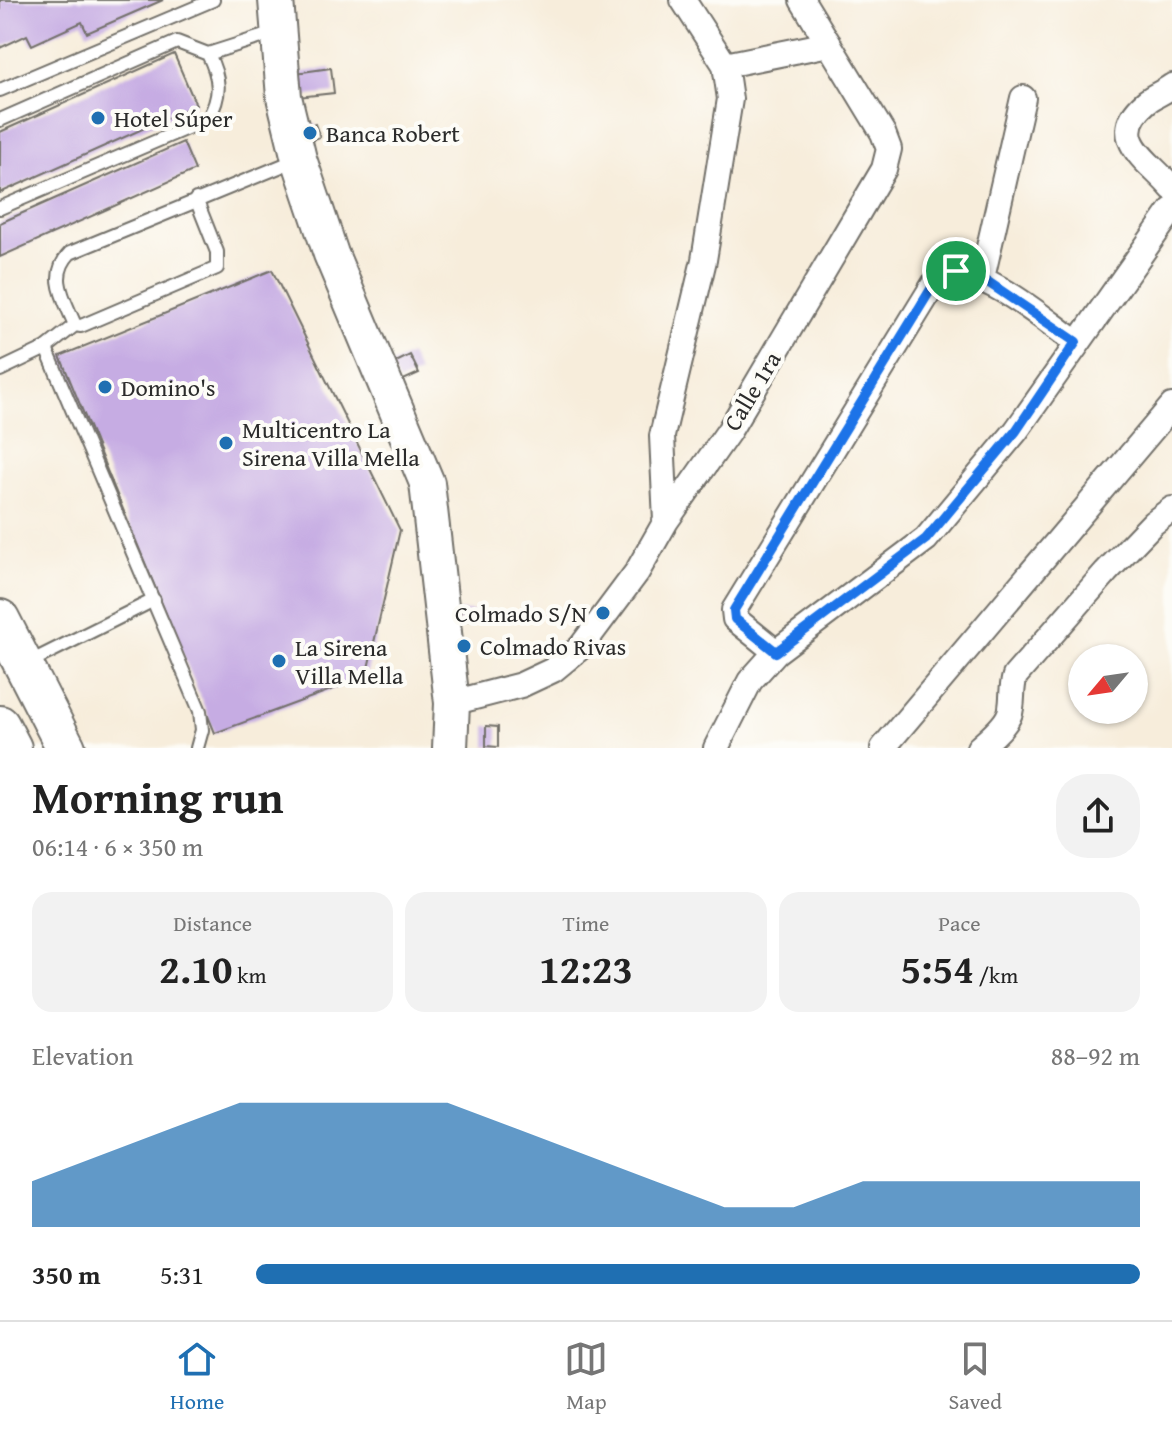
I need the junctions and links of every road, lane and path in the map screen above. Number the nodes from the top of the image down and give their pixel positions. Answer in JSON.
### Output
{"nodes":[{"id":1,"x":213,"y":0,"type":"edge"},
{"id":2,"x":683,"y":0,"type":"edge"},
{"id":3,"x":802,"y":0,"type":"edge"},
{"id":4,"x":277,"y":16,"type":"edge"},
{"id":5,"x":829,"y":44,"type":"junction"},
{"id":6,"x":208,"y":54,"type":"junction"},
{"id":7,"x":725,"y":65,"type":"junction"},
{"id":8,"x":1172,"y":86,"type":"edge"},
{"id":9,"x":0,"y":90,"type":"edge"},
{"id":10,"x":1023,"y":98,"type":"dead end"},
{"id":11,"x":0,"y":120,"type":"edge"},
{"id":12,"x":299,"y":159,"type":"junction"},
{"id":13,"x":1172,"y":188,"type":"edge"},
{"id":14,"x":196,"y":199,"type":"junction"},
{"id":15,"x":0,"y":208,"type":"edge"},
{"id":16,"x":1172,"y":210,"type":"edge"},
{"id":17,"x":982,"y":278,"type":"junction"},
{"id":18,"x":75,"y":325,"type":"junction"},
{"id":19,"x":1076,"y":342,"type":"junction"},
{"id":20,"x":46,"y":348,"type":"junction"},
{"id":21,"x":0,"y":370,"type":"edge"},
{"id":22,"x":1172,"y":406,"type":"edge"},
{"id":23,"x":1172,"y":509,"type":"edge"},
{"id":24,"x":666,"y":521,"type":"junction"},
{"id":25,"x":154,"y":600,"type":"junction"},
{"id":26,"x":0,"y":619,"type":"edge"},
{"id":27,"x":776,"y":652,"type":"junction"},
{"id":28,"x":12,"y":668,"type":"edge"},
{"id":29,"x":452,"y":703,"type":"junction"},
{"id":30,"x":0,"y":725,"type":"edge"},
{"id":31,"x":12,"y":748,"type":"edge"},
{"id":32,"x":39,"y":748,"type":"edge"},
{"id":33,"x":66,"y":748,"type":"edge"},
{"id":34,"x":197,"y":748,"type":"edge"},
{"id":35,"x":450,"y":748,"type":"edge"},
{"id":36,"x":716,"y":748,"type":"edge"},
{"id":37,"x":883,"y":748,"type":"edge"},
{"id":38,"x":979,"y":748,"type":"edge"}],
"edges":[{"from":1,"to":9,"type":"lane"},
{"from":2,"to":7,"type":"street"},
{"from":3,"to":5,"type":"street","name":"Calle 1ra"},
{"from":4,"to":6,"type":"lane"},
{"from":4,"to":12,"type":"street"},
{"from":5,"to":7,"type":"street"},
{"from":5,"to":24,"type":"street","name":"Calle 1ra"},
{"from":6,"to":11,"type":"lane"},
{"from":6,"to":15,"type":"lane"},
{"from":7,"to":24,"type":"street"},
{"from":8,"to":13,"type":"street"},
{"from":10,"to":17,"type":"street"},
{"from":12,"to":14,"type":"lane"},
{"from":12,"to":29,"type":"street"},
{"from":14,"to":18,"type":"lane"},
{"from":14,"to":18,"type":"lane"},
{"from":16,"to":19,"type":"street"},
{"from":17,"to":19,"type":"street"},
{"from":17,"to":27,"type":"street"},
{"from":18,"to":20,"type":"lane"},
{"from":19,"to":27,"type":"street"},
{"from":20,"to":21,"type":"lane"},
{"from":20,"to":25,"type":"lane"},
{"from":22,"to":37,"type":"street"},
{"from":23,"to":38,"type":"street"},
{"from":24,"to":29,"type":"street","name":"Calle 1ra"},
{"from":25,"to":28,"type":"lane"},
{"from":25,"to":34,"type":"lane"},
{"from":26,"to":28,"type":"main road"},
{"from":27,"to":36,"type":"street"},
{"from":28,"to":32,"type":"main road"},
{"from":28,"to":33,"type":"main road"},
{"from":29,"to":35,"type":"street"},
{"from":30,"to":31,"type":"main road"}]}
